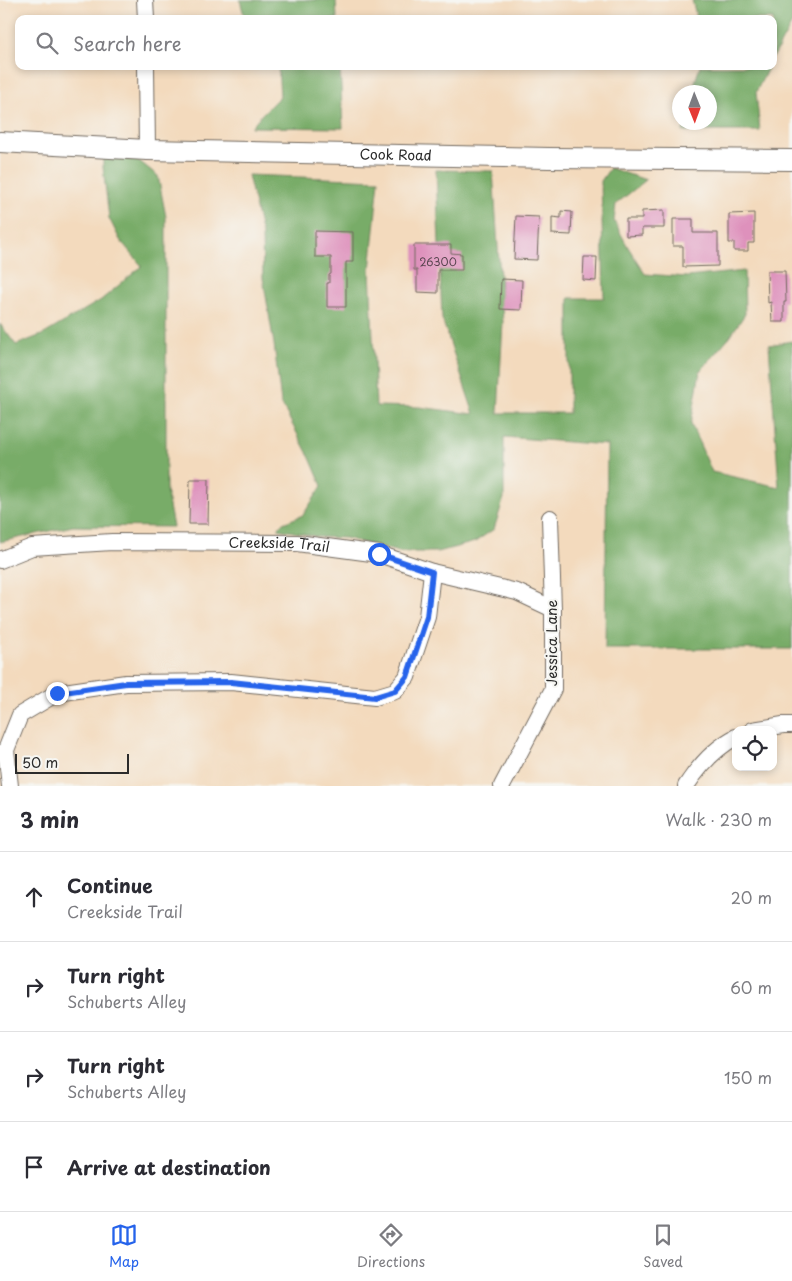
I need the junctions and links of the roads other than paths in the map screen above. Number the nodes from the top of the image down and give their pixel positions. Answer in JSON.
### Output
{"nodes":[{"id":1,"x":145,"y":0,"type":"edge"},
{"id":2,"x":146,"y":15,"type":"edge"},
{"id":3,"x":146,"y":70,"type":"edge"},
{"id":4,"x":0,"y":142,"type":"edge"},
{"id":5,"x":147,"y":150,"type":"junction"},
{"id":6,"x":792,"y":160,"type":"edge"},
{"id":7,"x":550,"y":518,"type":"dead end"},
{"id":8,"x":0,"y":560,"type":"edge"},
{"id":9,"x":432,"y":572,"type":"junction"},
{"id":10,"x":552,"y":608,"type":"junction"},
{"id":11,"x":792,"y":725,"type":"edge"},
{"id":12,"x":777,"y":726,"type":"edge"},
{"id":13,"x":732,"y":739,"type":"edge"},
{"id":14,"x":10,"y":786,"type":"edge"},
{"id":15,"x":502,"y":786,"type":"edge"},
{"id":16,"x":686,"y":786,"type":"edge"}],
"edges":[{"from":1,"to":2,"type":"street"},
{"from":3,"to":5,"type":"street"},
{"from":4,"to":5,"type":"street","name":"Cook Road"},
{"from":5,"to":6,"type":"street","name":"Cook Road"},
{"from":7,"to":10,"type":"street","name":"Jessica Lane"},
{"from":8,"to":9,"type":"street","name":"Creekside Trail"},
{"from":9,"to":10,"type":"street","name":"Creekside Trail"},
{"from":9,"to":14,"type":"street"},
{"from":10,"to":15,"type":"street","name":"Jessica Lane"},
{"from":11,"to":12,"type":"street"},
{"from":13,"to":16,"type":"street"}]}
